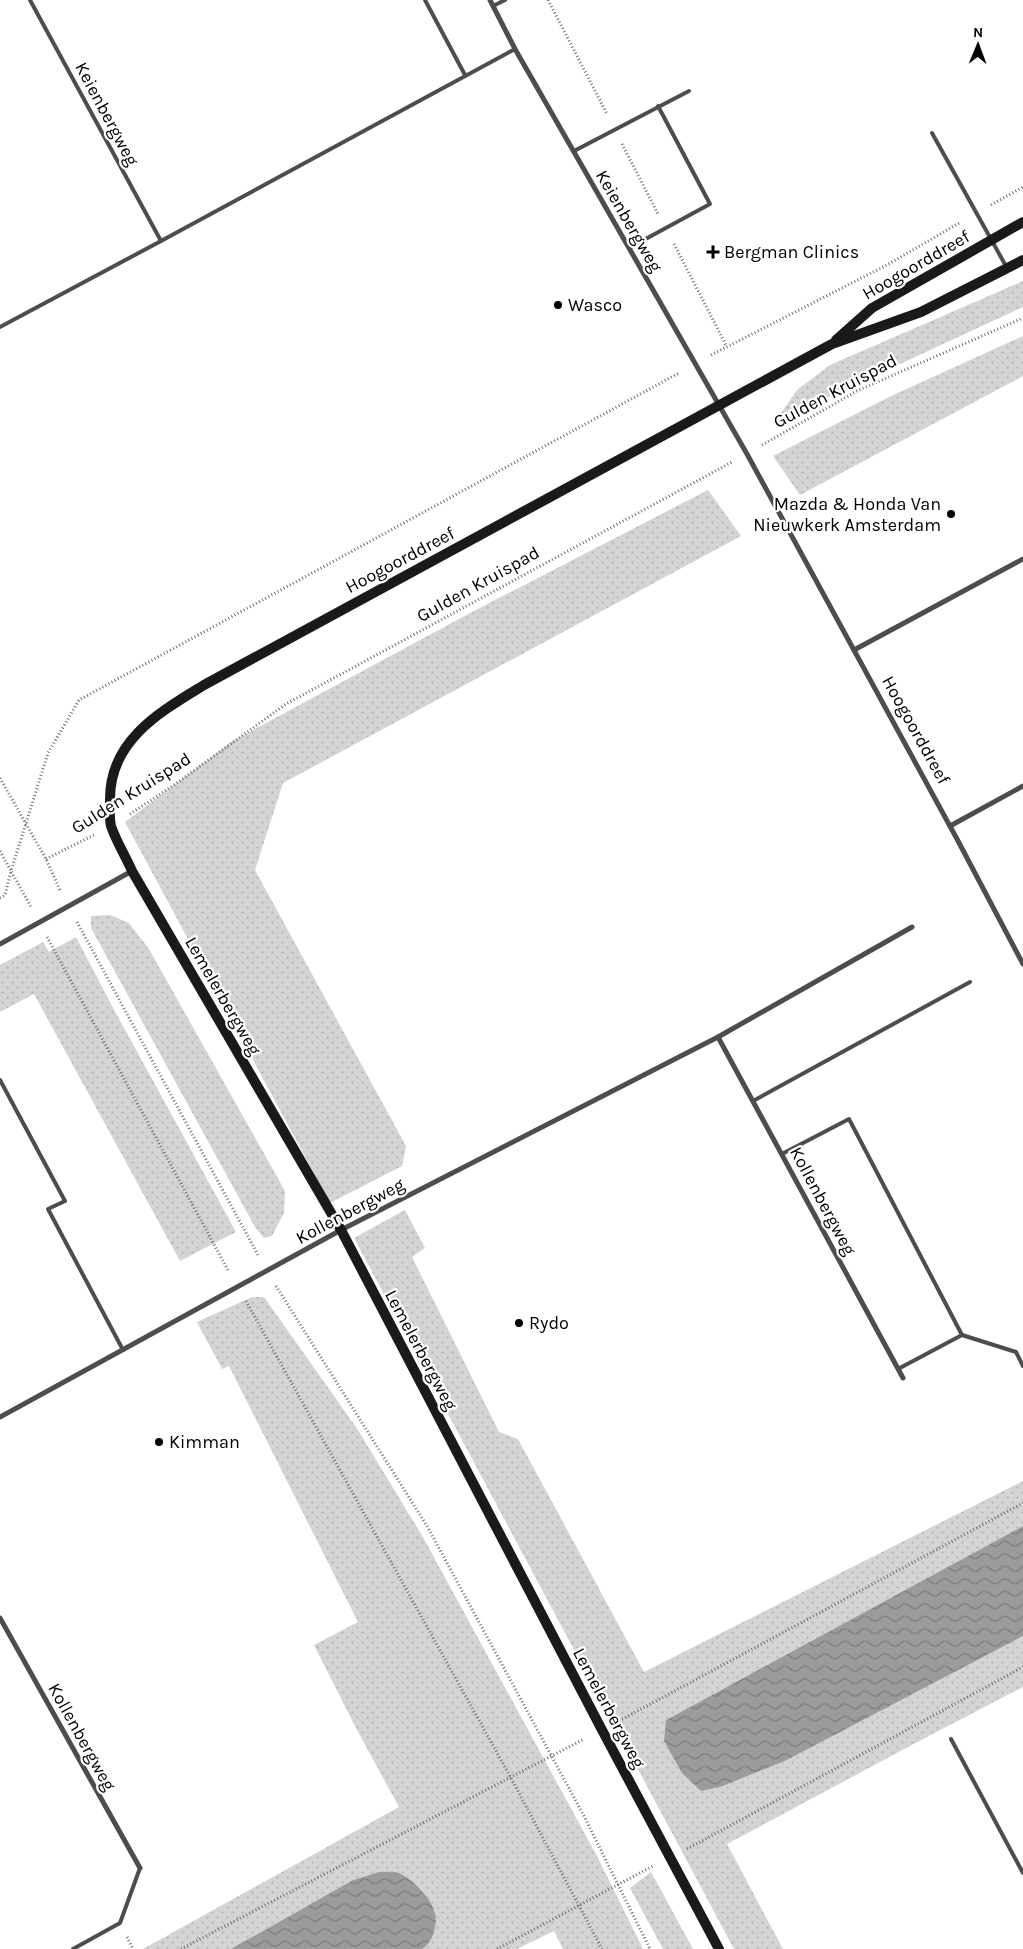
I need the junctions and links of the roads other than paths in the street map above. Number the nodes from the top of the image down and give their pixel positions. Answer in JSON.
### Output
{"nodes":[{"id":1,"x":30,"y":0,"type":"edge"},
{"id":2,"x":425,"y":0,"type":"edge"},
{"id":3,"x":490,"y":0,"type":"edge"},
{"id":4,"x":504,"y":0,"type":"edge"},
{"id":5,"x":493,"y":6,"type":"junction"},
{"id":6,"x":515,"y":49,"type":"junction"},
{"id":7,"x":465,"y":75,"type":"junction"},
{"id":8,"x":689,"y":91,"type":"dead end"},
{"id":9,"x":658,"y":106,"type":"junction"},
{"id":10,"x":932,"y":133,"type":"dead end"},
{"id":11,"x":574,"y":151,"type":"junction"},
{"id":12,"x":1023,"y":222,"type":"edge"},
{"id":13,"x":991,"y":240,"type":"junction"},
{"id":14,"x":161,"y":241,"type":"junction"},
{"id":15,"x":629,"y":248,"type":"junction"},
{"id":16,"x":1023,"y":260,"type":"edge"},
{"id":17,"x":1007,"y":268,"type":"junction"},
{"id":18,"x":0,"y":327,"type":"edge"},
{"id":19,"x":832,"y":344,"type":"junction"},
{"id":20,"x":720,"y":406,"type":"junction"},
{"id":21,"x":1023,"y":559,"type":"edge"},
{"id":22,"x":854,"y":650,"type":"junction"},
{"id":23,"x":116,"y":766,"type":"joint"},
{"id":24,"x":1023,"y":786,"type":"edge"},
{"id":25,"x":950,"y":826,"type":"junction"},
{"id":26,"x":132,"y":871,"type":"junction"},
{"id":27,"x":912,"y":927,"type":"dead end"},
{"id":28,"x":0,"y":944,"type":"edge"},
{"id":29,"x":1023,"y":964,"type":"edge"},
{"id":30,"x":970,"y":982,"type":"dead end"},
{"id":31,"x":718,"y":1037,"type":"junction"},
{"id":32,"x":0,"y":1080,"type":"edge"},
{"id":33,"x":753,"y":1101,"type":"junction"},
{"id":34,"x":782,"y":1154,"type":"junction"},
{"id":35,"x":340,"y":1230,"type":"junction"},
{"id":36,"x":962,"y":1335,"type":"junction"},
{"id":37,"x":123,"y":1350,"type":"junction"},
{"id":38,"x":1023,"y":1366,"type":"edge"},
{"id":39,"x":898,"y":1369,"type":"junction"},
{"id":40,"x":903,"y":1378,"type":"dead end"},
{"id":41,"x":0,"y":1417,"type":"edge"},
{"id":42,"x":0,"y":1618,"type":"edge"},
{"id":43,"x":951,"y":1739,"type":"dead end"},
{"id":44,"x":140,"y":1868,"type":"joint"},
{"id":45,"x":1023,"y":1873,"type":"edge"},
{"id":46,"x":73,"y":1949,"type":"edge"},
{"id":47,"x":719,"y":1949,"type":"edge"}],
"edges":[{"from":1,"to":14,"type":"lane","name":"Keienbergweg"},
{"from":2,"to":7,"type":"lane"},
{"from":3,"to":5,"type":"street","name":"Keienbergweg"},
{"from":4,"to":5,"type":"lane"},
{"from":5,"to":6,"type":"street","name":"Keienbergweg"},
{"from":6,"to":7,"type":"lane"},
{"from":6,"to":11,"type":"street","name":"Keienbergweg"},
{"from":7,"to":14,"type":"lane"},
{"from":8,"to":9,"type":"lane"},
{"from":9,"to":11,"type":"lane"},
{"from":9,"to":15,"type":"lane"},
{"from":10,"to":13,"type":"lane"},
{"from":11,"to":15,"type":"street","name":"Keienbergweg"},
{"from":12,"to":13,"type":"street","name":"Hoogoorddreef"},
{"from":13,"to":17,"type":"lane"},
{"from":13,"to":19,"type":"street","name":"Hoogoorddreef"},
{"from":14,"to":18,"type":"lane"},
{"from":15,"to":20,"type":"street","name":"Keienbergweg"},
{"from":16,"to":17,"type":"street","name":"Hoogoorddreef"},
{"from":17,"to":19,"type":"street","name":"Hoogoorddreef"},
{"from":19,"to":20,"type":"street","name":"Hoogoorddreef"},
{"from":20,"to":22,"type":"street","name":"Hoogoorddreef"},
{"from":20,"to":23,"type":"street","name":"Hoogoorddreef"},
{"from":21,"to":22,"type":"street"},
{"from":22,"to":25,"type":"street","name":"Hoogoorddreef"},
{"from":23,"to":26,"type":"street","name":"Lemelerbergweg"},
{"from":24,"to":25,"type":"street"},
{"from":25,"to":29,"type":"street","name":"Hoogoorddreef"},
{"from":26,"to":28,"type":"street"},
{"from":26,"to":35,"type":"street","name":"Lemelerbergweg"},
{"from":27,"to":31,"type":"street","name":"Kollenbergweg"},
{"from":30,"to":33,"type":"lane"},
{"from":31,"to":33,"type":"street","name":"Kollenbergweg"},
{"from":31,"to":35,"type":"street","name":"Kollenbergweg"},
{"from":32,"to":37,"type":"lane"},
{"from":33,"to":34,"type":"street","name":"Kollenbergweg"},
{"from":34,"to":36,"type":"lane"},
{"from":34,"to":39,"type":"street","name":"Kollenbergweg"},
{"from":35,"to":37,"type":"street","name":"Kollenbergweg"},
{"from":35,"to":47,"type":"street","name":"Lemelerbergweg"},
{"from":36,"to":38,"type":"lane"},
{"from":36,"to":39,"type":"lane"},
{"from":37,"to":41,"type":"street","name":"Kollenbergweg"},
{"from":39,"to":40,"type":"street","name":"Kollenbergweg"},
{"from":42,"to":44,"type":"street","name":"Kollenbergweg"},
{"from":43,"to":45,"type":"lane"},
{"from":44,"to":46,"type":"lane"}]}
